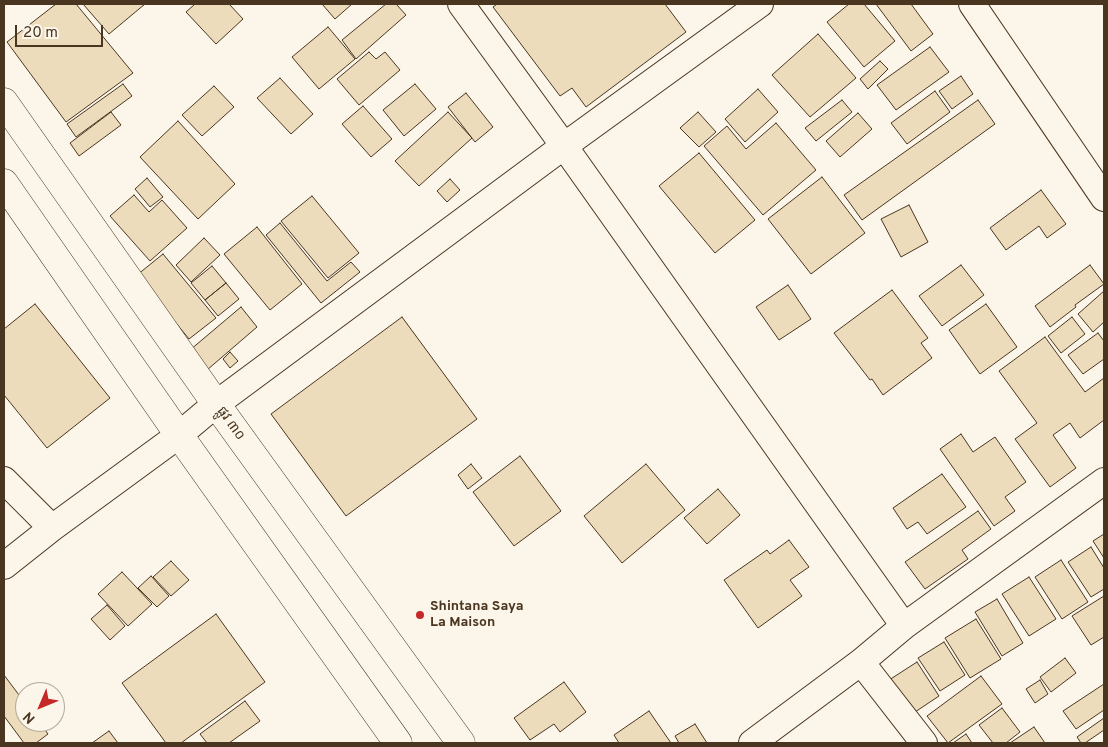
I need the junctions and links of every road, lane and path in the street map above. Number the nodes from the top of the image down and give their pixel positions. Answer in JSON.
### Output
{"nodes":[{"id":1,"x":461,"y":4,"type":"edge"},
{"id":2,"x":760,"y":4,"type":"edge"},
{"id":3,"x":972,"y":4,"type":"edge"},
{"id":4,"x":4,"y":102,"type":"edge"},
{"id":5,"x":564,"y":146,"type":"junction"},
{"id":6,"x":4,"y":183,"type":"edge"},
{"id":7,"x":1104,"y":198,"type":"edge"},
{"id":8,"x":216,"y":404,"type":"junction"},
{"id":9,"x":179,"y":435,"type":"junction"},
{"id":10,"x":4,"y":480,"type":"edge"},
{"id":11,"x":1104,"y":482,"type":"edge"},
{"id":12,"x":52,"y":528,"type":"junction"},
{"id":13,"x":4,"y":566,"type":"edge"},
{"id":14,"x":904,"y":626,"type":"junction"},
{"id":15,"x":860,"y":662,"type":"junction"},
{"id":16,"x":780,"y":735,"type":"edge"},
{"id":17,"x":398,"y":743,"type":"edge"},
{"id":18,"x":461,"y":743,"type":"edge"},
{"id":19,"x":752,"y":743,"type":"edge"},
{"id":20,"x":924,"y":743,"type":"edge"}],
"edges":[{"from":1,"to":5,"type":"street"},
{"from":2,"to":5,"type":"street"},
{"from":3,"to":7,"type":"street"},
{"from":4,"to":8,"type":"street","name":"ផ្លូវ ៣០"},
{"from":5,"to":8,"type":"street"},
{"from":5,"to":14,"type":"street"},
{"from":6,"to":9,"type":"street"},
{"from":8,"to":9,"type":"street"},
{"from":8,"to":18,"type":"street","name":"ផ្លូវ ៣០"},
{"from":9,"to":12,"type":"street"},
{"from":9,"to":17,"type":"street"},
{"from":10,"to":12,"type":"street"},
{"from":11,"to":14,"type":"street"},
{"from":12,"to":13,"type":"street"},
{"from":14,"to":15,"type":"street"},
{"from":15,"to":16,"type":"street"},
{"from":15,"to":20,"type":"street"},
{"from":16,"to":19,"type":"street"}]}
